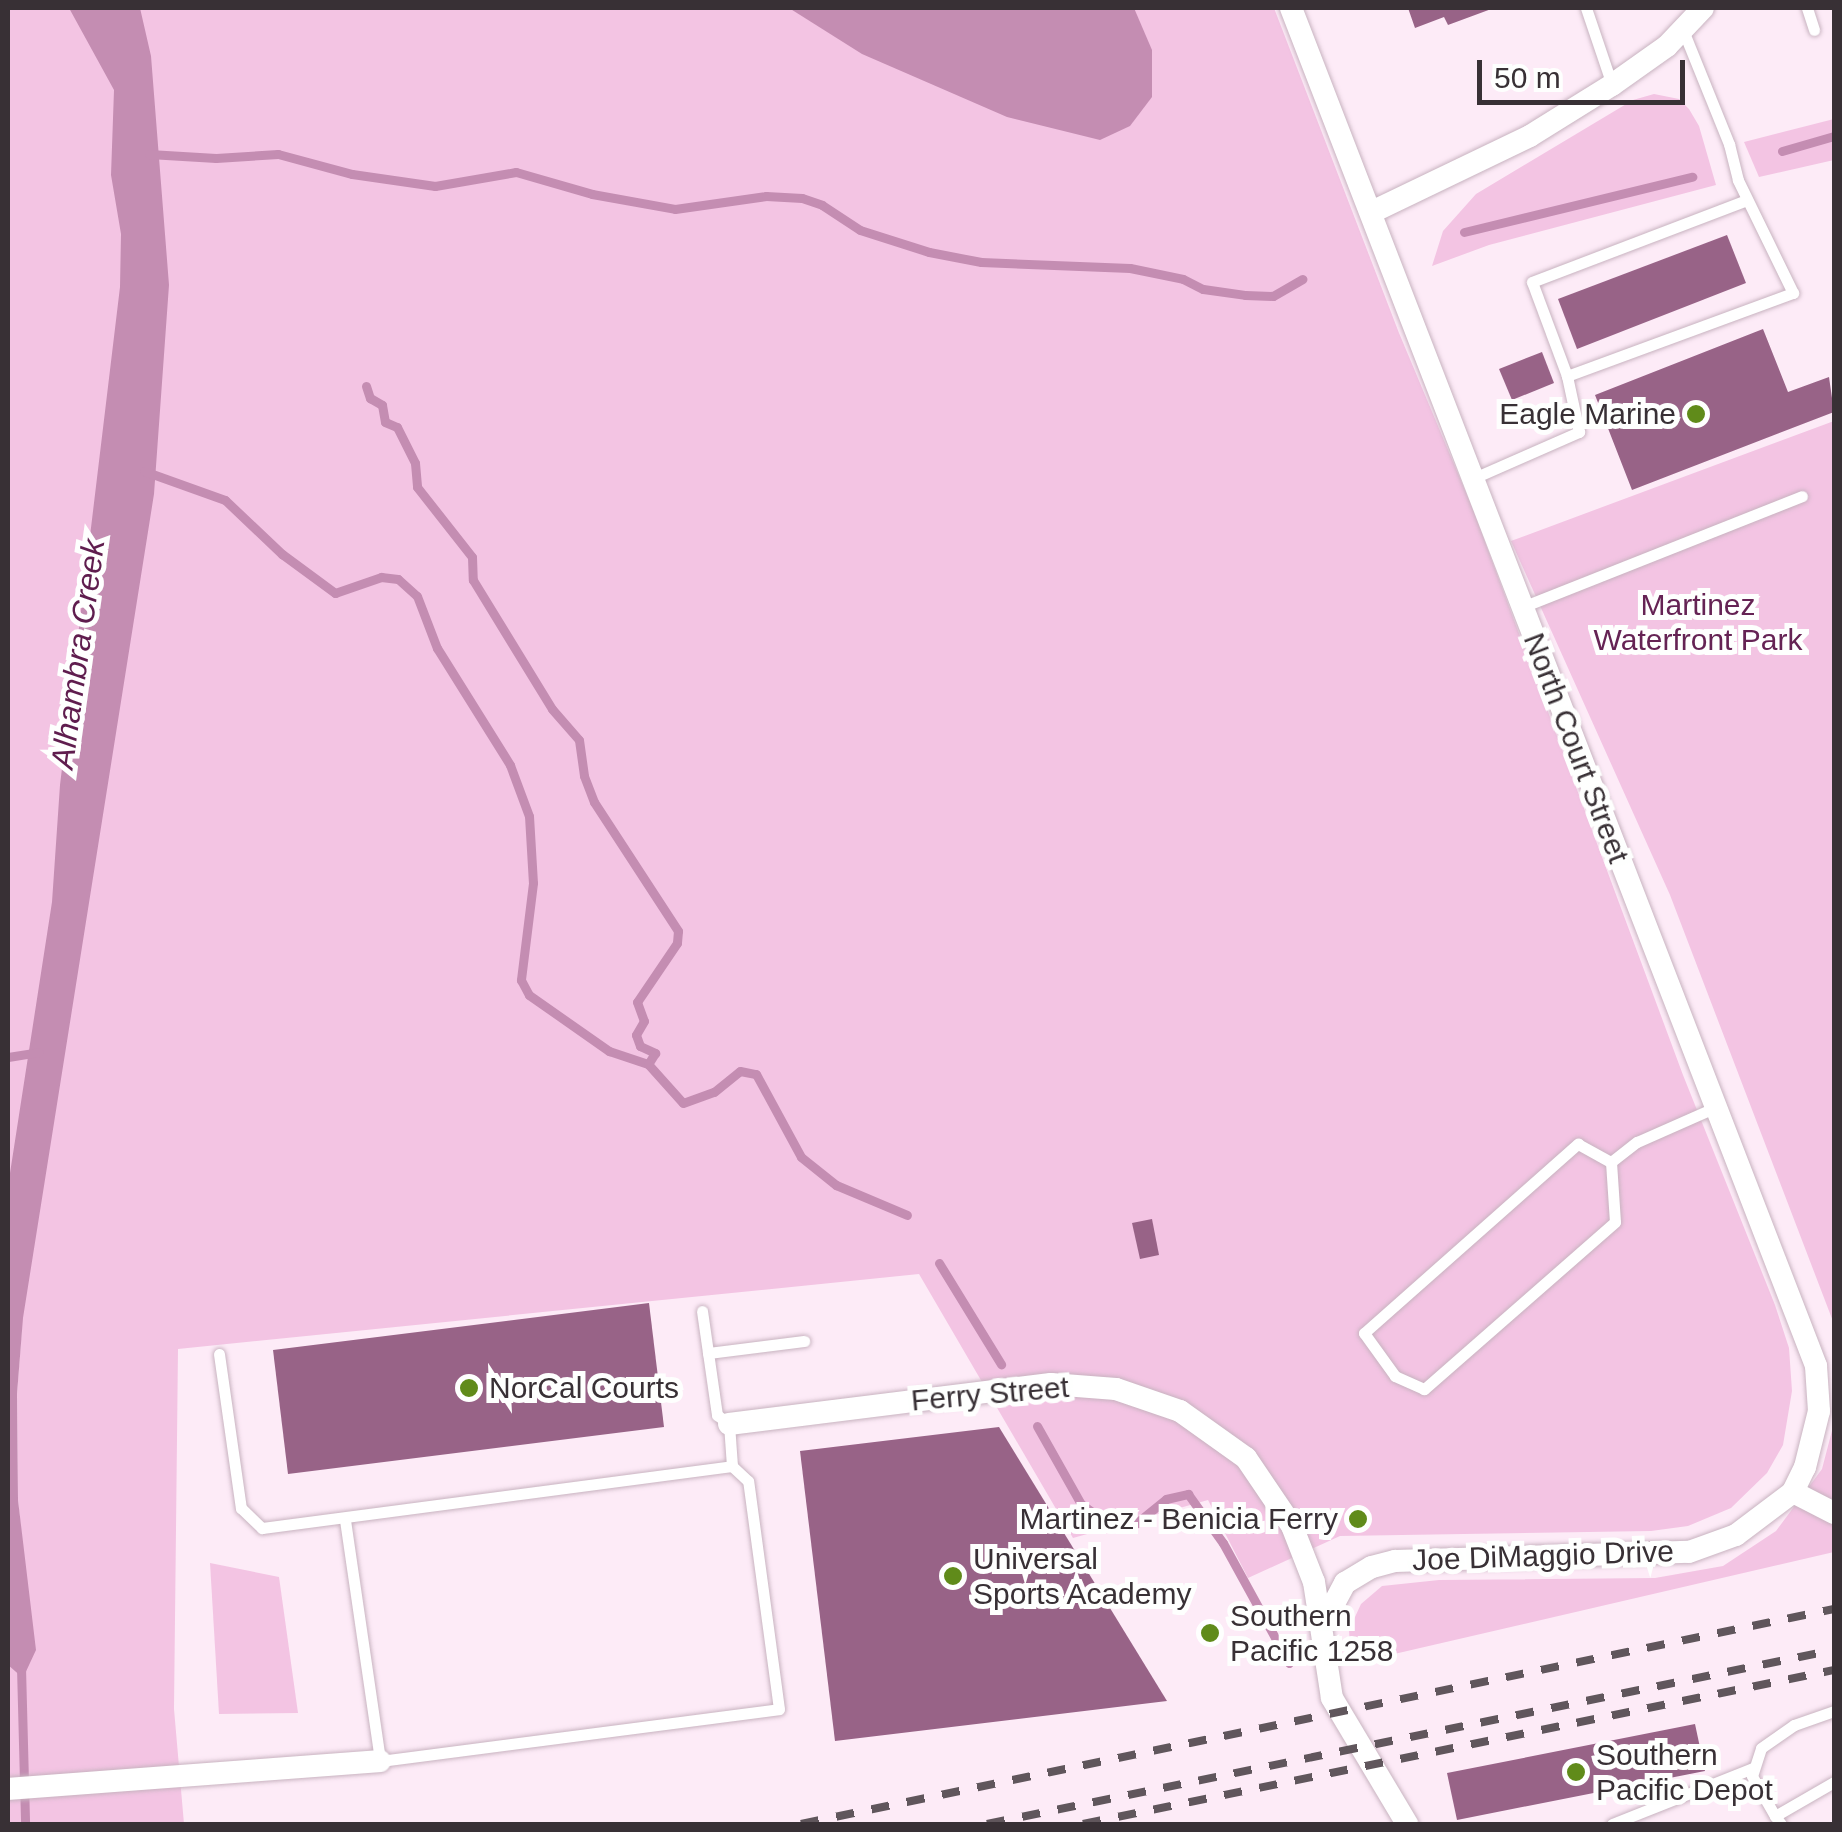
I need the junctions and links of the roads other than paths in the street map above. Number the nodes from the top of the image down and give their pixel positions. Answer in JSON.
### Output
{"nodes":[{"id":1,"x":1291,"y":8,"type":"edge"},
{"id":2,"x":1586,"y":8,"type":"edge"},
{"id":3,"x":1703,"y":8,"type":"edge"},
{"id":4,"x":1807,"y":8,"type":"edge"},
{"id":5,"x":1683,"y":30,"type":"junction"},
{"id":6,"x":1814,"y":30,"type":"dead end"},
{"id":7,"x":1612,"y":85,"type":"junction"},
{"id":8,"x":1747,"y":200,"type":"junction"},
{"id":9,"x":1372,"y":212,"type":"junction"},
{"id":10,"x":1567,"y":376,"type":"junction"},
{"id":11,"x":1474,"y":478,"type":"junction"},
{"id":12,"x":1802,"y":496,"type":"dead end"},
{"id":13,"x":1522,"y":607,"type":"junction"},
{"id":14,"x":1716,"y":1107,"type":"junction"},
{"id":15,"x":1611,"y":1162,"type":"junction"},
{"id":16,"x":702,"y":1311,"type":"dead end"},
{"id":17,"x":804,"y":1341,"type":"dead end"},
{"id":18,"x":708,"y":1352,"type":"junction"},
{"id":19,"x":219,"y":1354,"type":"dead end"},
{"id":20,"x":729,"y":1424,"type":"junction"},
{"id":21,"x":732,"y":1466,"type":"junction"},
{"id":22,"x":1793,"y":1492,"type":"junction"},
{"id":23,"x":1834,"y":1513,"type":"edge"},
{"id":24,"x":345,"y":1520,"type":"junction"},
{"id":25,"x":1322,"y":1627,"type":"junction"},
{"id":26,"x":1834,"y":1711,"type":"edge"},
{"id":27,"x":380,"y":1761,"type":"junction"},
{"id":28,"x":1753,"y":1768,"type":"junction"},
{"id":29,"x":1834,"y":1782,"type":"edge"},
{"id":30,"x":8,"y":1789,"type":"edge"},
{"id":31,"x":1778,"y":1820,"type":"edge"},
{"id":32,"x":1400,"y":1823,"type":"edge"},
{"id":33,"x":1612,"y":1824,"type":"edge"}],
"edges":[{"from":1,"to":9,"type":"street","name":"North Court Street"},
{"from":2,"to":7,"type":"lane"},
{"from":3,"to":5,"type":"street"},
{"from":4,"to":6,"type":"lane"},
{"from":5,"to":7,"type":"street"},
{"from":5,"to":8,"type":"lane"},
{"from":7,"to":9,"type":"street"},
{"from":8,"to":10,"type":"lane"},
{"from":8,"to":10,"type":"lane"},
{"from":9,"to":11,"type":"street","name":"North Court Street"},
{"from":10,"to":11,"type":"lane"},
{"from":11,"to":13,"type":"street","name":"North Court Street"},
{"from":12,"to":13,"type":"lane"},
{"from":13,"to":14,"type":"street","name":"North Court Street"},
{"from":14,"to":15,"type":"lane"},
{"from":14,"to":22,"type":"street","name":"North Court Street"},
{"from":15,"to":15,"type":"lane"},
{"from":16,"to":18,"type":"lane"},
{"from":17,"to":18,"type":"lane"},
{"from":18,"to":20,"type":"lane"},
{"from":19,"to":24,"type":"lane"},
{"from":20,"to":21,"type":"lane"},
{"from":20,"to":25,"type":"street","name":"Ferry Street"},
{"from":21,"to":24,"type":"lane"},
{"from":21,"to":27,"type":"lane"},
{"from":22,"to":23,"type":"street"},
{"from":22,"to":25,"type":"street","name":"Joe DiMaggio Drive"},
{"from":24,"to":27,"type":"lane"},
{"from":25,"to":32,"type":"street","name":"Ferry Street"},
{"from":26,"to":28,"type":"lane"},
{"from":27,"to":30,"type":"street"},
{"from":28,"to":31,"type":"lane"},
{"from":28,"to":33,"type":"lane"},
{"from":29,"to":31,"type":"lane"}]}
